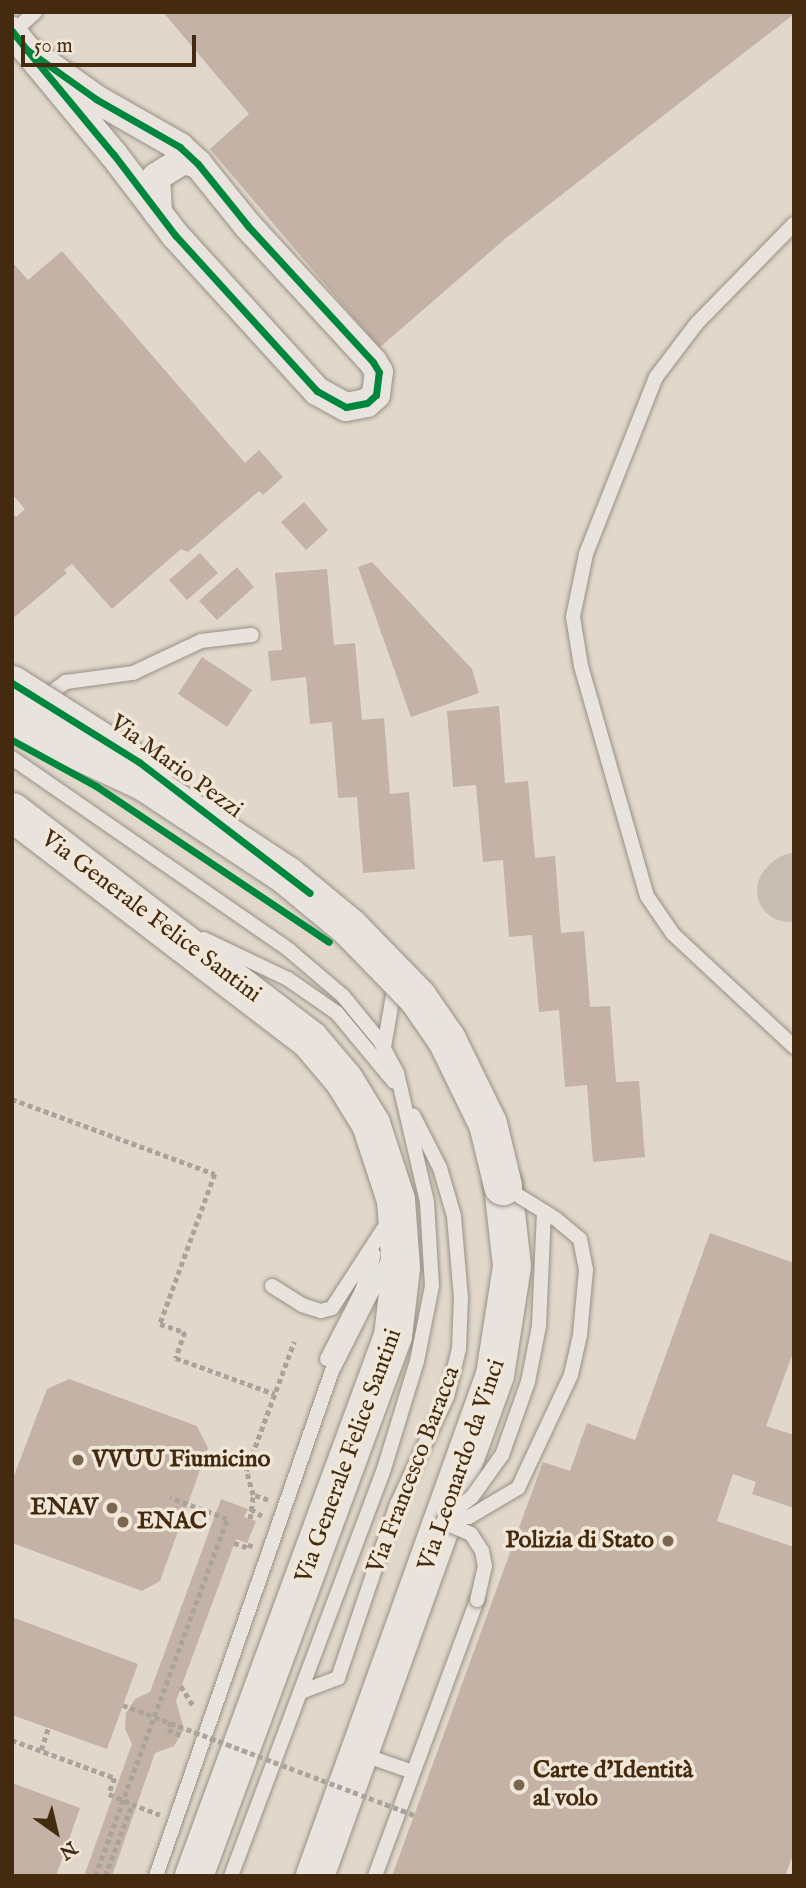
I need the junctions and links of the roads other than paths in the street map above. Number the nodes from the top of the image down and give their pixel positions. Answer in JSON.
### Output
{"nodes":[{"id":1,"x":35,"y":12,"type":"edge"},
{"id":2,"x":17,"y":38,"type":"edge"},
{"id":3,"x":198,"y":164,"type":"junction"},
{"id":4,"x":159,"y":215,"type":"junction"},
{"id":5,"x":794,"y":224,"type":"edge"},
{"id":6,"x":252,"y":635,"type":"dead end"},
{"id":7,"x":12,"y":683,"type":"edge"},
{"id":8,"x":22,"y":716,"type":"edge"},
{"id":9,"x":12,"y":745,"type":"edge"},
{"id":10,"x":12,"y":758,"type":"edge"},
{"id":11,"x":12,"y":811,"type":"edge"},
{"id":12,"x":96,"y":872,"type":"junction"},
{"id":13,"x":310,"y":893,"type":"junction"},
{"id":14,"x":384,"y":1047,"type":"junction"},
{"id":15,"x":794,"y":1047,"type":"edge"},
{"id":16,"x":405,"y":1101,"type":"junction"},
{"id":17,"x":503,"y":1186,"type":"junction"},
{"id":18,"x":544,"y":1213,"type":"junction"},
{"id":19,"x":390,"y":1222,"type":"junction"},
{"id":20,"x":272,"y":1286,"type":"dead end"},
{"id":21,"x":327,"y":1359,"type":"dead end"},
{"id":22,"x":444,"y":1520,"type":"junction"},
{"id":23,"x":301,"y":1692,"type":"junction"},
{"id":24,"x":360,"y":1754,"type":"junction"},
{"id":25,"x":413,"y":1772,"type":"junction"},
{"id":26,"x":156,"y":1876,"type":"edge"},
{"id":27,"x":194,"y":1876,"type":"edge"},
{"id":28,"x":231,"y":1876,"type":"edge"},
{"id":29,"x":315,"y":1876,"type":"edge"},
{"id":30,"x":375,"y":1876,"type":"edge"}],
"edges":[{"from":1,"to":2,"type":"lane"},
{"from":2,"to":3,"type":"street"},
{"from":2,"to":4,"type":"street"},
{"from":3,"to":4,"type":"street"},
{"from":3,"to":4,"type":"street"},
{"from":5,"to":15,"type":"lane"},
{"from":6,"to":8,"type":"lane"},
{"from":7,"to":13,"type":"street","name":"Via Mario Pezzi","bridge":true},
{"from":8,"to":9,"type":"lane"},
{"from":8,"to":13,"type":"main road","name":"Via Leonardo da Vinci","bridge":true},
{"from":8,"to":14,"type":"lane"},
{"from":10,"to":14,"type":"lane","name":"Via Francesco Baracca"},
{"from":11,"to":12,"type":"main road","name":"Via Generale Felice Santini"},
{"from":12,"to":16,"type":"lane"},
{"from":12,"to":19,"type":"main road","name":"Via Generale Felice Santini"},
{"from":13,"to":17,"type":"main road","name":"Via Leonardo da Vinci","bridge":true},
{"from":14,"to":16,"type":"lane","name":"Via Francesco Baracca"},
{"from":16,"to":23,"type":"lane","name":"Via Francesco Baracca"},
{"from":16,"to":23,"type":"lane","name":"Via Francesco Baracca"},
{"from":17,"to":18,"type":"lane","bridge":true},
{"from":17,"to":22,"type":"main road","name":"Via Leonardo da Vinci"},
{"from":18,"to":22,"type":"lane","bridge":true},
{"from":18,"to":22,"type":"lane","bridge":true},
{"from":19,"to":20,"type":"lane"},
{"from":19,"to":21,"type":"lane"},
{"from":19,"to":26,"type":"lane"},
{"from":19,"to":27,"type":"main road","name":"Via Generale Felice Santini"},
{"from":22,"to":24,"type":"main road","name":"Via Leonardo da Vinci"},
{"from":22,"to":25,"type":"lane","bridge":true},
{"from":23,"to":28,"type":"lane","name":"Via Francesco Baracca"},
{"from":24,"to":25,"type":"lane"},
{"from":24,"to":29,"type":"main road","name":"Via Leonardo da Vinci"},
{"from":25,"to":30,"type":"lane"}]}
